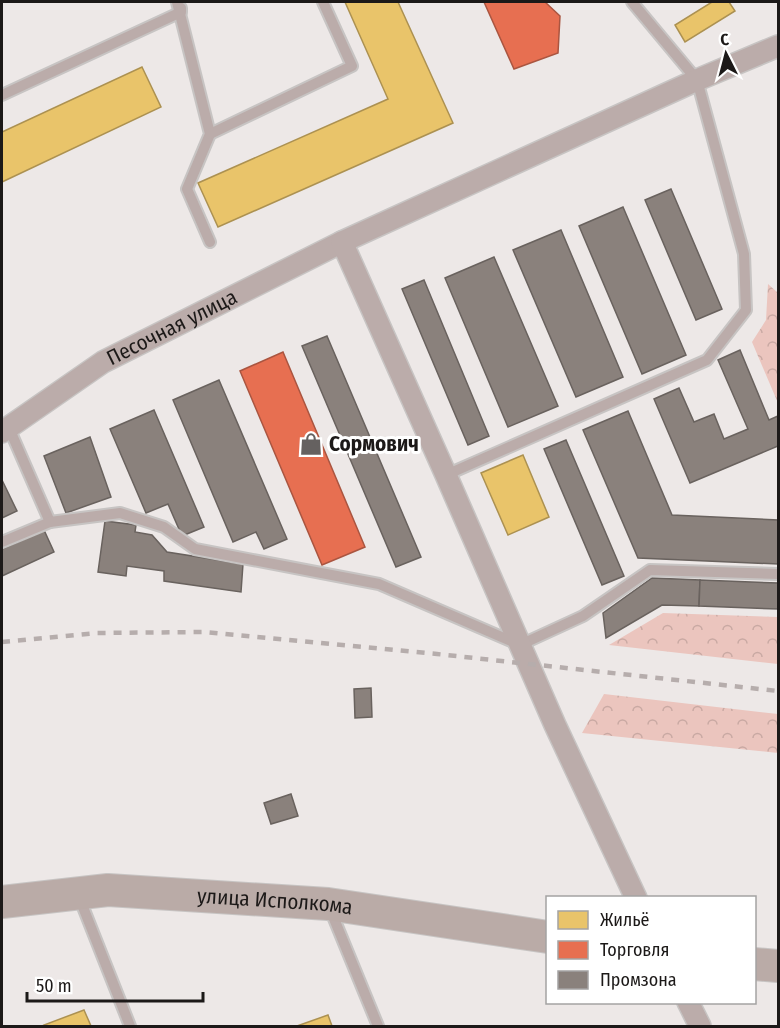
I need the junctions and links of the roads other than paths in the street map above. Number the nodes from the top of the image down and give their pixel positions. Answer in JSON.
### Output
{"nodes":[{"id":1,"x":323,"y":2,"type":"edge"},
{"id":2,"x":632,"y":2,"type":"edge"},
{"id":3,"x":180,"y":5,"type":"edge"},
{"id":4,"x":778,"y":46,"type":"edge"},
{"id":5,"x":697,"y":80,"type":"junction"},
{"id":6,"x":2,"y":95,"type":"edge"},
{"id":7,"x":210,"y":134,"type":"junction"},
{"id":8,"x":210,"y":242,"type":"dead end"},
{"id":9,"x":342,"y":242,"type":"junction"},
{"id":10,"x":5,"y":430,"type":"edge"},
{"id":11,"x":446,"y":475,"type":"junction"},
{"id":12,"x":50,"y":522,"type":"junction"},
{"id":13,"x":2,"y":542,"type":"edge"},
{"id":14,"x":778,"y":574,"type":"edge"},
{"id":15,"x":520,"y":645,"type":"junction"},
{"id":16,"x":78,"y":894,"type":"junction"},
{"id":17,"x":636,"y":896,"type":"edge"},
{"id":18,"x":2,"y":902,"type":"edge"},
{"id":19,"x":328,"y":904,"type":"junction"},
{"id":20,"x":546,"y":937,"type":"edge"},
{"id":21,"x":756,"y":964,"type":"edge"},
{"id":22,"x":778,"y":966,"type":"edge"},
{"id":23,"x":689,"y":1004,"type":"edge"},
{"id":24,"x":130,"y":1026,"type":"edge"},
{"id":25,"x":378,"y":1026,"type":"edge"},
{"id":26,"x":700,"y":1026,"type":"edge"}],
"edges":[{"from":1,"to":7,"type":"lane"},
{"from":2,"to":5,"type":"lane"},
{"from":3,"to":6,"type":"lane"},
{"from":3,"to":7,"type":"lane"},
{"from":4,"to":5,"type":"street","name":"Песочная улица"},
{"from":5,"to":9,"type":"street","name":"Песочная улица"},
{"from":5,"to":11,"type":"lane"},
{"from":7,"to":8,"type":"lane"},
{"from":9,"to":10,"type":"street","name":"Песочная улица"},
{"from":9,"to":11,"type":"street"},
{"from":10,"to":12,"type":"lane"},
{"from":11,"to":15,"type":"street"},
{"from":12,"to":13,"type":"lane"},
{"from":12,"to":15,"type":"lane"},
{"from":14,"to":15,"type":"lane"},
{"from":15,"to":17,"type":"street"},
{"from":16,"to":18,"type":"street","name":"улица Исполкома"},
{"from":16,"to":19,"type":"street","name":"улица Исполкома"},
{"from":16,"to":24,"type":"lane"},
{"from":19,"to":20,"type":"street","name":"улица Исполкома"},
{"from":19,"to":25,"type":"lane"},
{"from":21,"to":22,"type":"street"},
{"from":23,"to":26,"type":"street"}]}
